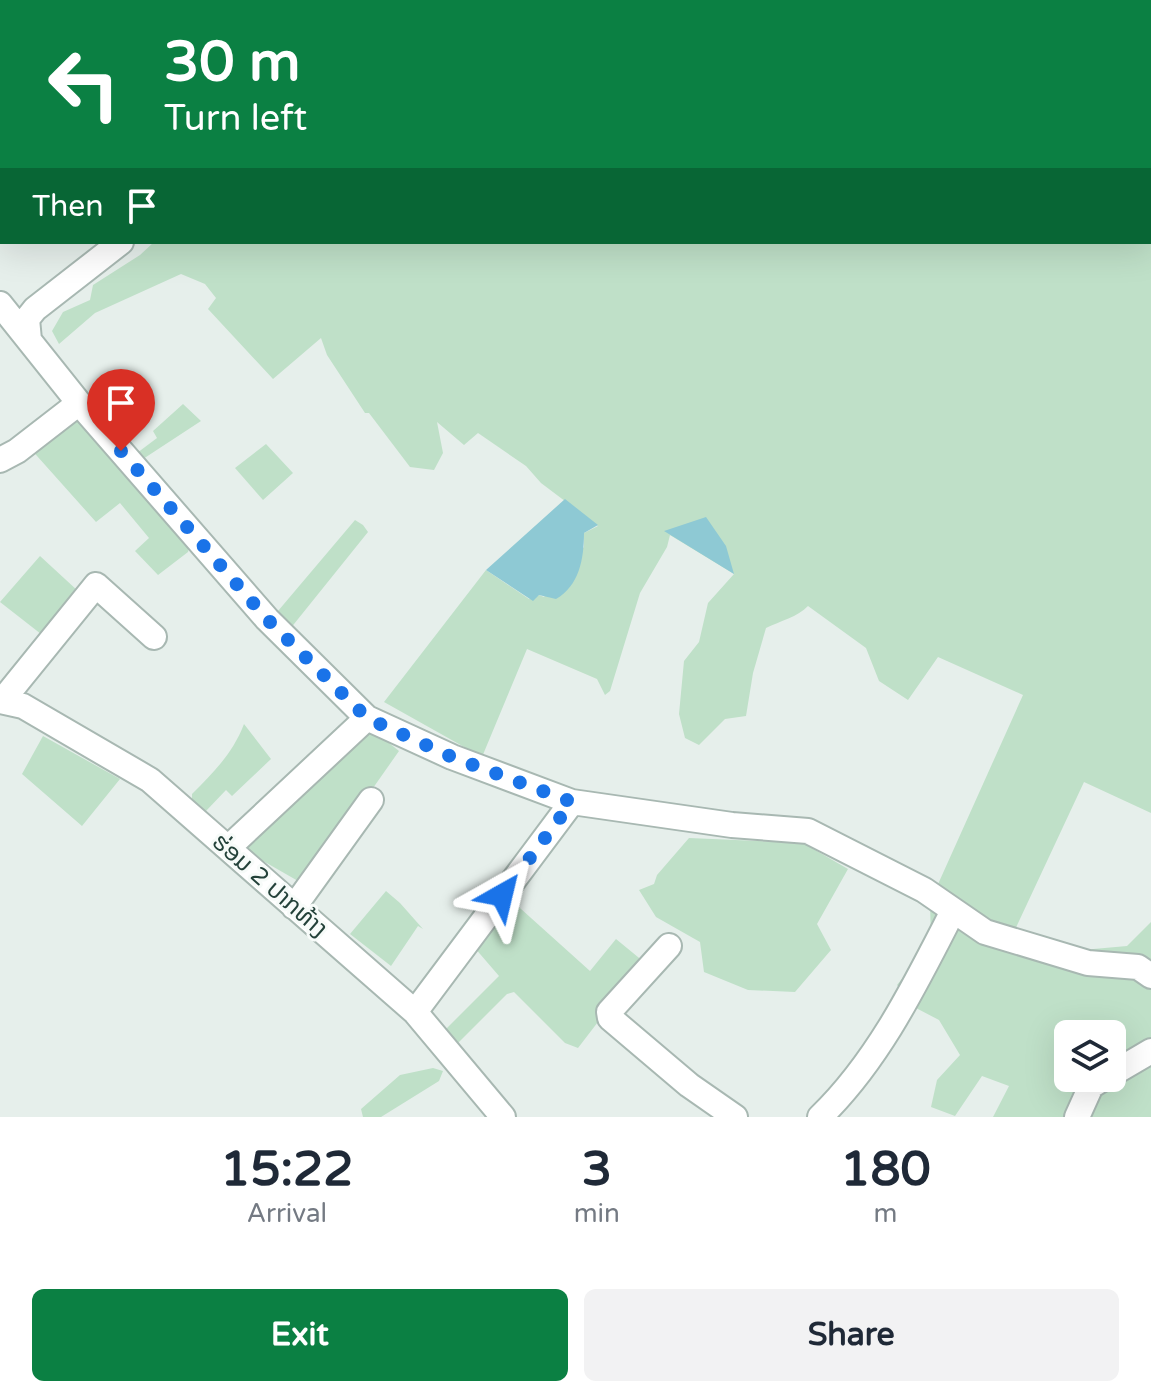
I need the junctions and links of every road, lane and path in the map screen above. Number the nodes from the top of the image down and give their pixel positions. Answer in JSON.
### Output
{"nodes":[{"id":1,"x":118,"y":244,"type":"edge"},
{"id":2,"x":0,"y":304,"type":"edge"},
{"id":3,"x":29,"y":340,"type":"junction"},
{"id":4,"x":79,"y":403,"type":"junction"},
{"id":5,"x":0,"y":460,"type":"edge"},
{"id":6,"x":154,"y":637,"type":"dead end"},
{"id":7,"x":1,"y":701,"type":"edge"},
{"id":8,"x":367,"y":718,"type":"junction"},
{"id":9,"x":371,"y":800,"type":"dead end"},
{"id":10,"x":572,"y":802,"type":"junction"},
{"id":11,"x":228,"y":848,"type":"junction"},
{"id":12,"x":294,"y":907,"type":"junction"},
{"id":13,"x":953,"y":911,"type":"junction"},
{"id":14,"x":669,"y":946,"type":"dead end"},
{"id":15,"x":1151,"y":976,"type":"edge"},
{"id":16,"x":415,"y":1012,"type":"junction"},
{"id":17,"x":1151,"y":1051,"type":"edge"},
{"id":18,"x":1126,"y":1066,"type":"edge"},
{"id":19,"x":1088,"y":1092,"type":"edge"},
{"id":20,"x":503,"y":1117,"type":"edge"},
{"id":21,"x":735,"y":1117,"type":"edge"},
{"id":22,"x":820,"y":1117,"type":"edge"},
{"id":23,"x":1077,"y":1117,"type":"edge"}],
"edges":[{"from":1,"to":3,"type":"street"},
{"from":2,"to":3,"type":"street"},
{"from":3,"to":4,"type":"street"},
{"from":4,"to":5,"type":"street"},
{"from":4,"to":8,"type":"street"},
{"from":6,"to":7,"type":"street"},
{"from":7,"to":11,"type":"street","name":"ຮ່ອມ 2 ປາກທ້າງ"},
{"from":8,"to":10,"type":"street"},
{"from":8,"to":11,"type":"street"},
{"from":9,"to":12,"type":"street"},
{"from":10,"to":13,"type":"street"},
{"from":10,"to":16,"type":"street"},
{"from":11,"to":12,"type":"street","name":"ຮ່ອມ 2 ປາກທ້າງ"},
{"from":12,"to":16,"type":"street","name":"ຮ່ອມ 2 ປາກທ້າງ"},
{"from":13,"to":15,"type":"street"},
{"from":13,"to":22,"type":"street"},
{"from":14,"to":21,"type":"street"},
{"from":16,"to":20,"type":"street","name":"ຮ່ອມ 2 ປາກທ້າງ"},
{"from":17,"to":18,"type":"street"},
{"from":19,"to":23,"type":"street"}]}
